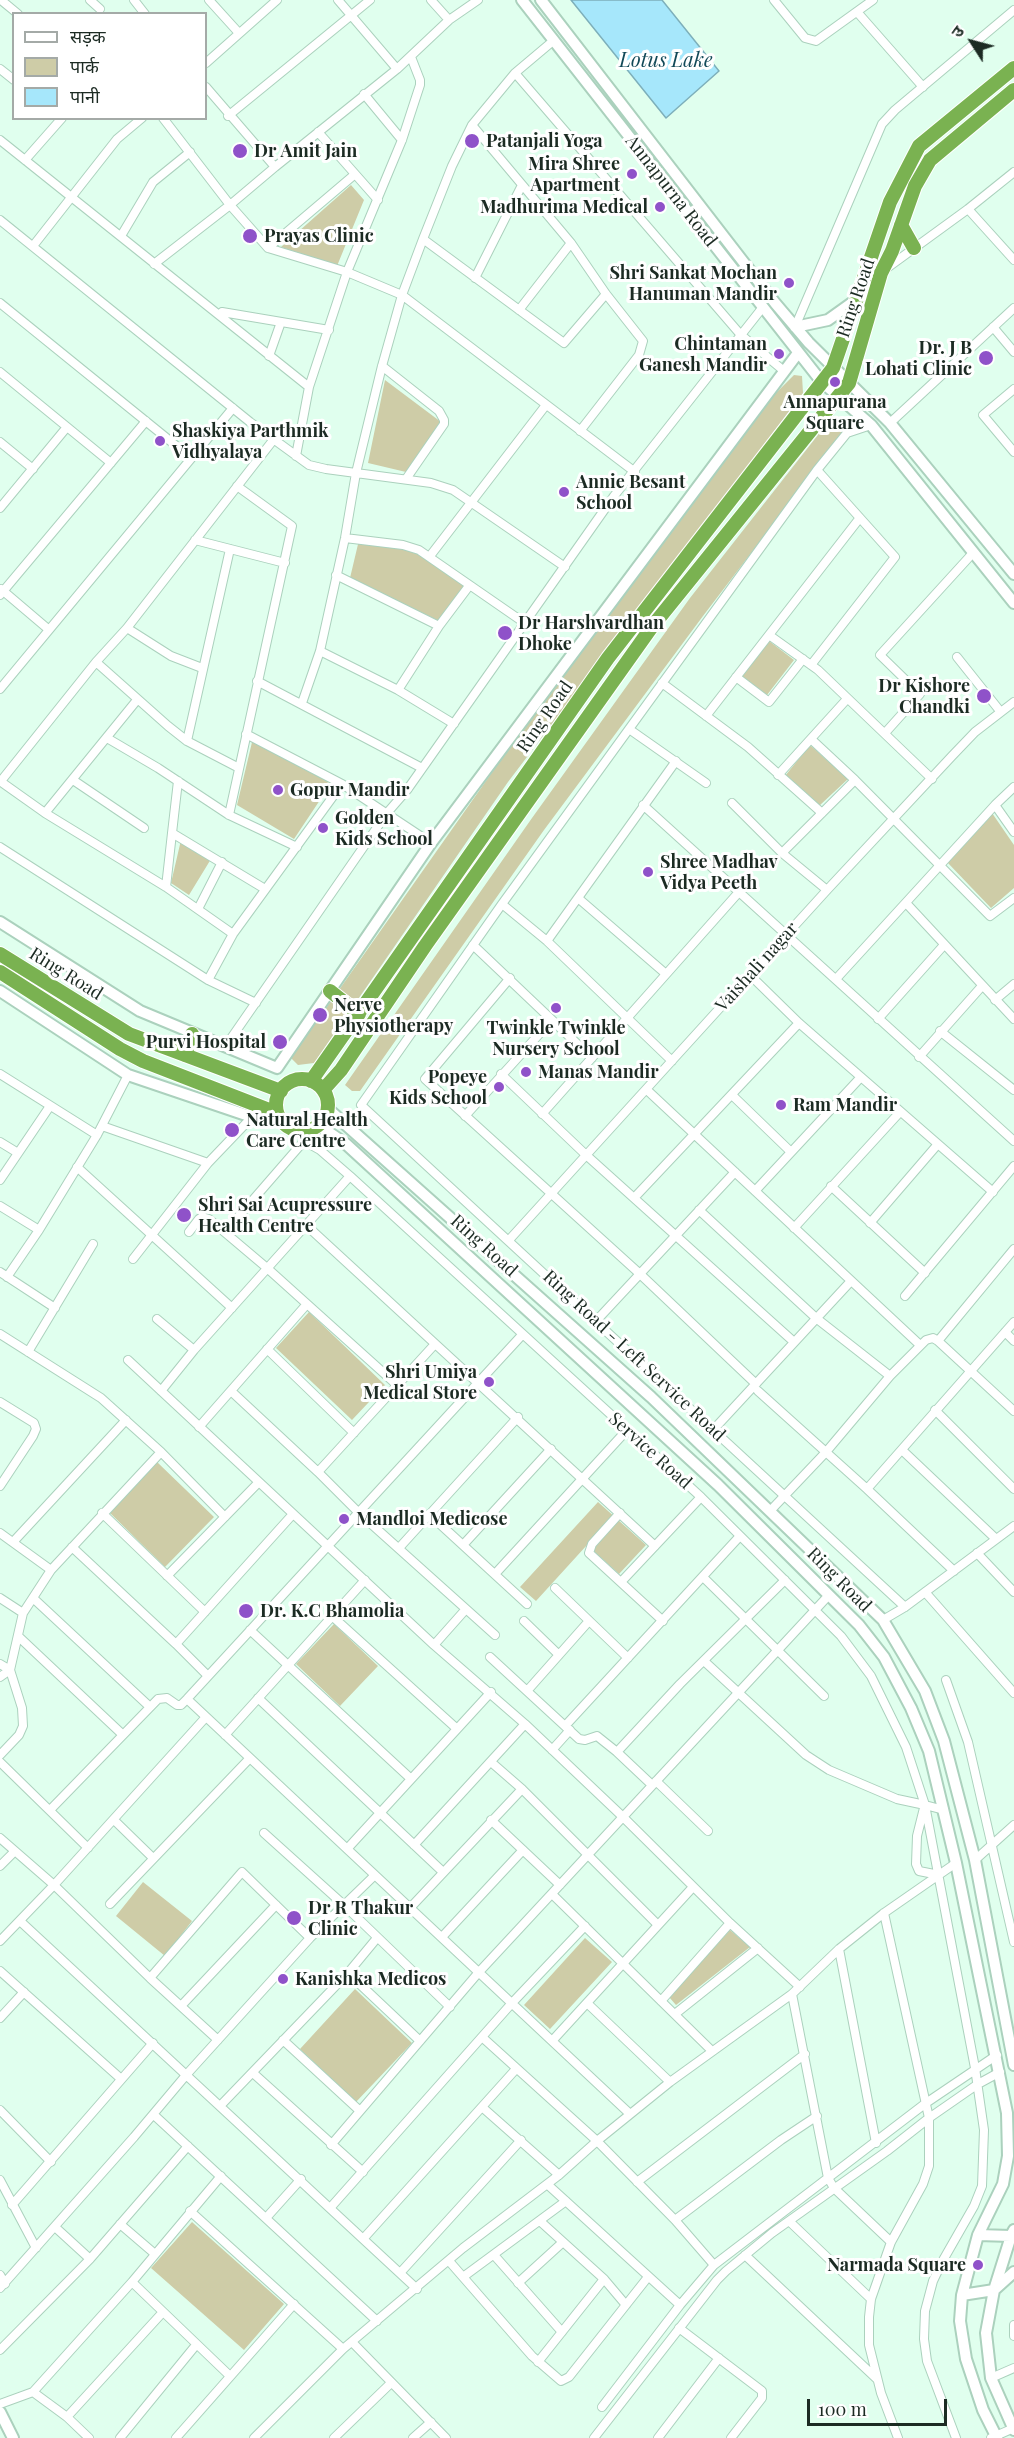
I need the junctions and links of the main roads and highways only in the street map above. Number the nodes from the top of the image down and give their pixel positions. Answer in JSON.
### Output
{"nodes":[{"id":1,"x":522,"y":0,"type":"edge"},
{"id":2,"x":541,"y":0,"type":"edge"},
{"id":3,"x":1014,"y":68,"type":"edge"},
{"id":4,"x":1014,"y":90,"type":"edge"},
{"id":5,"x":901,"y":225,"type":"junction"},
{"id":6,"x":915,"y":248,"type":"road end"},
{"id":7,"x":856,"y":299,"type":"junction"},
{"id":8,"x":795,"y":327,"type":"junction"},
{"id":9,"x":798,"y":353,"type":"junction"},
{"id":10,"x":833,"y":368,"type":"junction"},
{"id":11,"x":821,"y":381,"type":"junction"},
{"id":12,"x":849,"y":383,"type":"junction"},
{"id":13,"x":837,"y":396,"type":"junction"},
{"id":14,"x":1014,"y":574,"type":"edge"},
{"id":15,"x":1014,"y":603,"type":"edge"},
{"id":16,"x":0,"y":921,"type":"edge"},
{"id":17,"x":0,"y":954,"type":"edge"},
{"id":18,"x":0,"y":972,"type":"edge"},
{"id":19,"x":0,"y":991,"type":"edge"},
{"id":20,"x":330,"y":991,"type":"junction"},
{"id":21,"x":359,"y":1014,"type":"junction"},
{"id":22,"x":192,"y":1034,"type":"junction"},
{"id":23,"x":185,"y":1055,"type":"junction"},
{"id":24,"x":311,"y":1081,"type":"junction"},
{"id":25,"x":322,"y":1090,"type":"junction"},
{"id":26,"x":281,"y":1091,"type":"junction"},
{"id":27,"x":327,"y":1107,"type":"junction"},
{"id":28,"x":256,"y":1112,"type":"junction"},
{"id":29,"x":277,"y":1113,"type":"junction"},
{"id":30,"x":310,"y":1132,"type":"junction"},
{"id":31,"x":961,"y":1805,"type":"junction"},
{"id":32,"x":944,"y":1810,"type":"junction"},
{"id":33,"x":1014,"y":2065,"type":"edge"},
{"id":34,"x":1013,"y":2233,"type":"edge"},
{"id":35,"x":978,"y":2235,"type":"junction"},
{"id":36,"x":1014,"y":2272,"type":"edge"},
{"id":37,"x":994,"y":2290,"type":"junction"},
{"id":38,"x":962,"y":2295,"type":"junction"},
{"id":39,"x":0,"y":2412,"type":"edge"},
{"id":40,"x":1014,"y":2429,"type":"edge"},
{"id":41,"x":994,"y":2437,"type":"edge"},
{"id":42,"x":13,"y":2438,"type":"edge"}],
"edges":[{"from":1,"to":9,"type":"main road","name":"Annapurna Road"},
{"from":2,"to":8,"type":"main road","name":"Annapurna Road"},
{"from":3,"to":7,"type":"highway","name":"Ring Road"},
{"from":4,"to":5,"type":"highway","name":"Ring Road"},
{"from":5,"to":6,"type":"highway"},
{"from":5,"to":12,"type":"highway","name":"Ring Road"},
{"from":7,"to":8,"type":"main road"},
{"from":7,"to":10,"type":"highway","name":"Ring Road"},
{"from":8,"to":10,"type":"main road","name":"Annapurna Road"},
{"from":9,"to":11,"type":"main road","name":"Annapurna Road"},
{"from":9,"to":20,"type":"main road"},
{"from":10,"to":11,"type":"highway","name":"Ring Road"},
{"from":10,"to":12,"type":"main road","name":"Annapurna Road"},
{"from":11,"to":13,"type":"main road","name":"Annapurna Road"},
{"from":11,"to":21,"type":"highway","name":"Ring Road"},
{"from":12,"to":13,"type":"highway","name":"Ring Road"},
{"from":12,"to":14,"type":"main road"},
{"from":13,"to":15,"type":"main road"},
{"from":13,"to":25,"type":"highway","name":"Ring Road"},
{"from":16,"to":22,"type":"main road"},
{"from":17,"to":23,"type":"highway","name":"Ring Road"},
{"from":18,"to":28,"type":"highway","name":"Ring Road"},
{"from":19,"to":28,"type":"main road"},
{"from":20,"to":21,"type":"highway"},
{"from":20,"to":22,"type":"main road"},
{"from":21,"to":24,"type":"highway","name":"Ring Road"},
{"from":22,"to":23,"type":"highway"},
{"from":23,"to":26,"type":"highway","name":"Ring Road"},
{"from":24,"to":25,"type":"highway"},
{"from":24,"to":26,"type":"highway"},
{"from":25,"to":27,"type":"highway"},
{"from":26,"to":29,"type":"highway"},
{"from":27,"to":30,"type":"highway"},
{"from":27,"to":31,"type":"main road","name":"Ring Road"},
{"from":28,"to":29,"type":"highway","name":"Ring Road"},
{"from":29,"to":30,"type":"highway"},
{"from":30,"to":32,"type":"main road","name":"Ring Road"},
{"from":31,"to":32,"type":"main road"},
{"from":31,"to":33,"type":"main road","name":"Ring Road"},
{"from":32,"to":35,"type":"main road","name":"Ring Road"},
{"from":34,"to":35,"type":"main road"},
{"from":34,"to":37,"type":"main road"},
{"from":35,"to":38,"type":"main road","name":"Ring Road"},
{"from":36,"to":37,"type":"main road"},
{"from":37,"to":38,"type":"main road"},
{"from":37,"to":40,"type":"main road"},
{"from":38,"to":41,"type":"main road","name":"Ring Road"},
{"from":39,"to":42,"type":"main road"}]}
